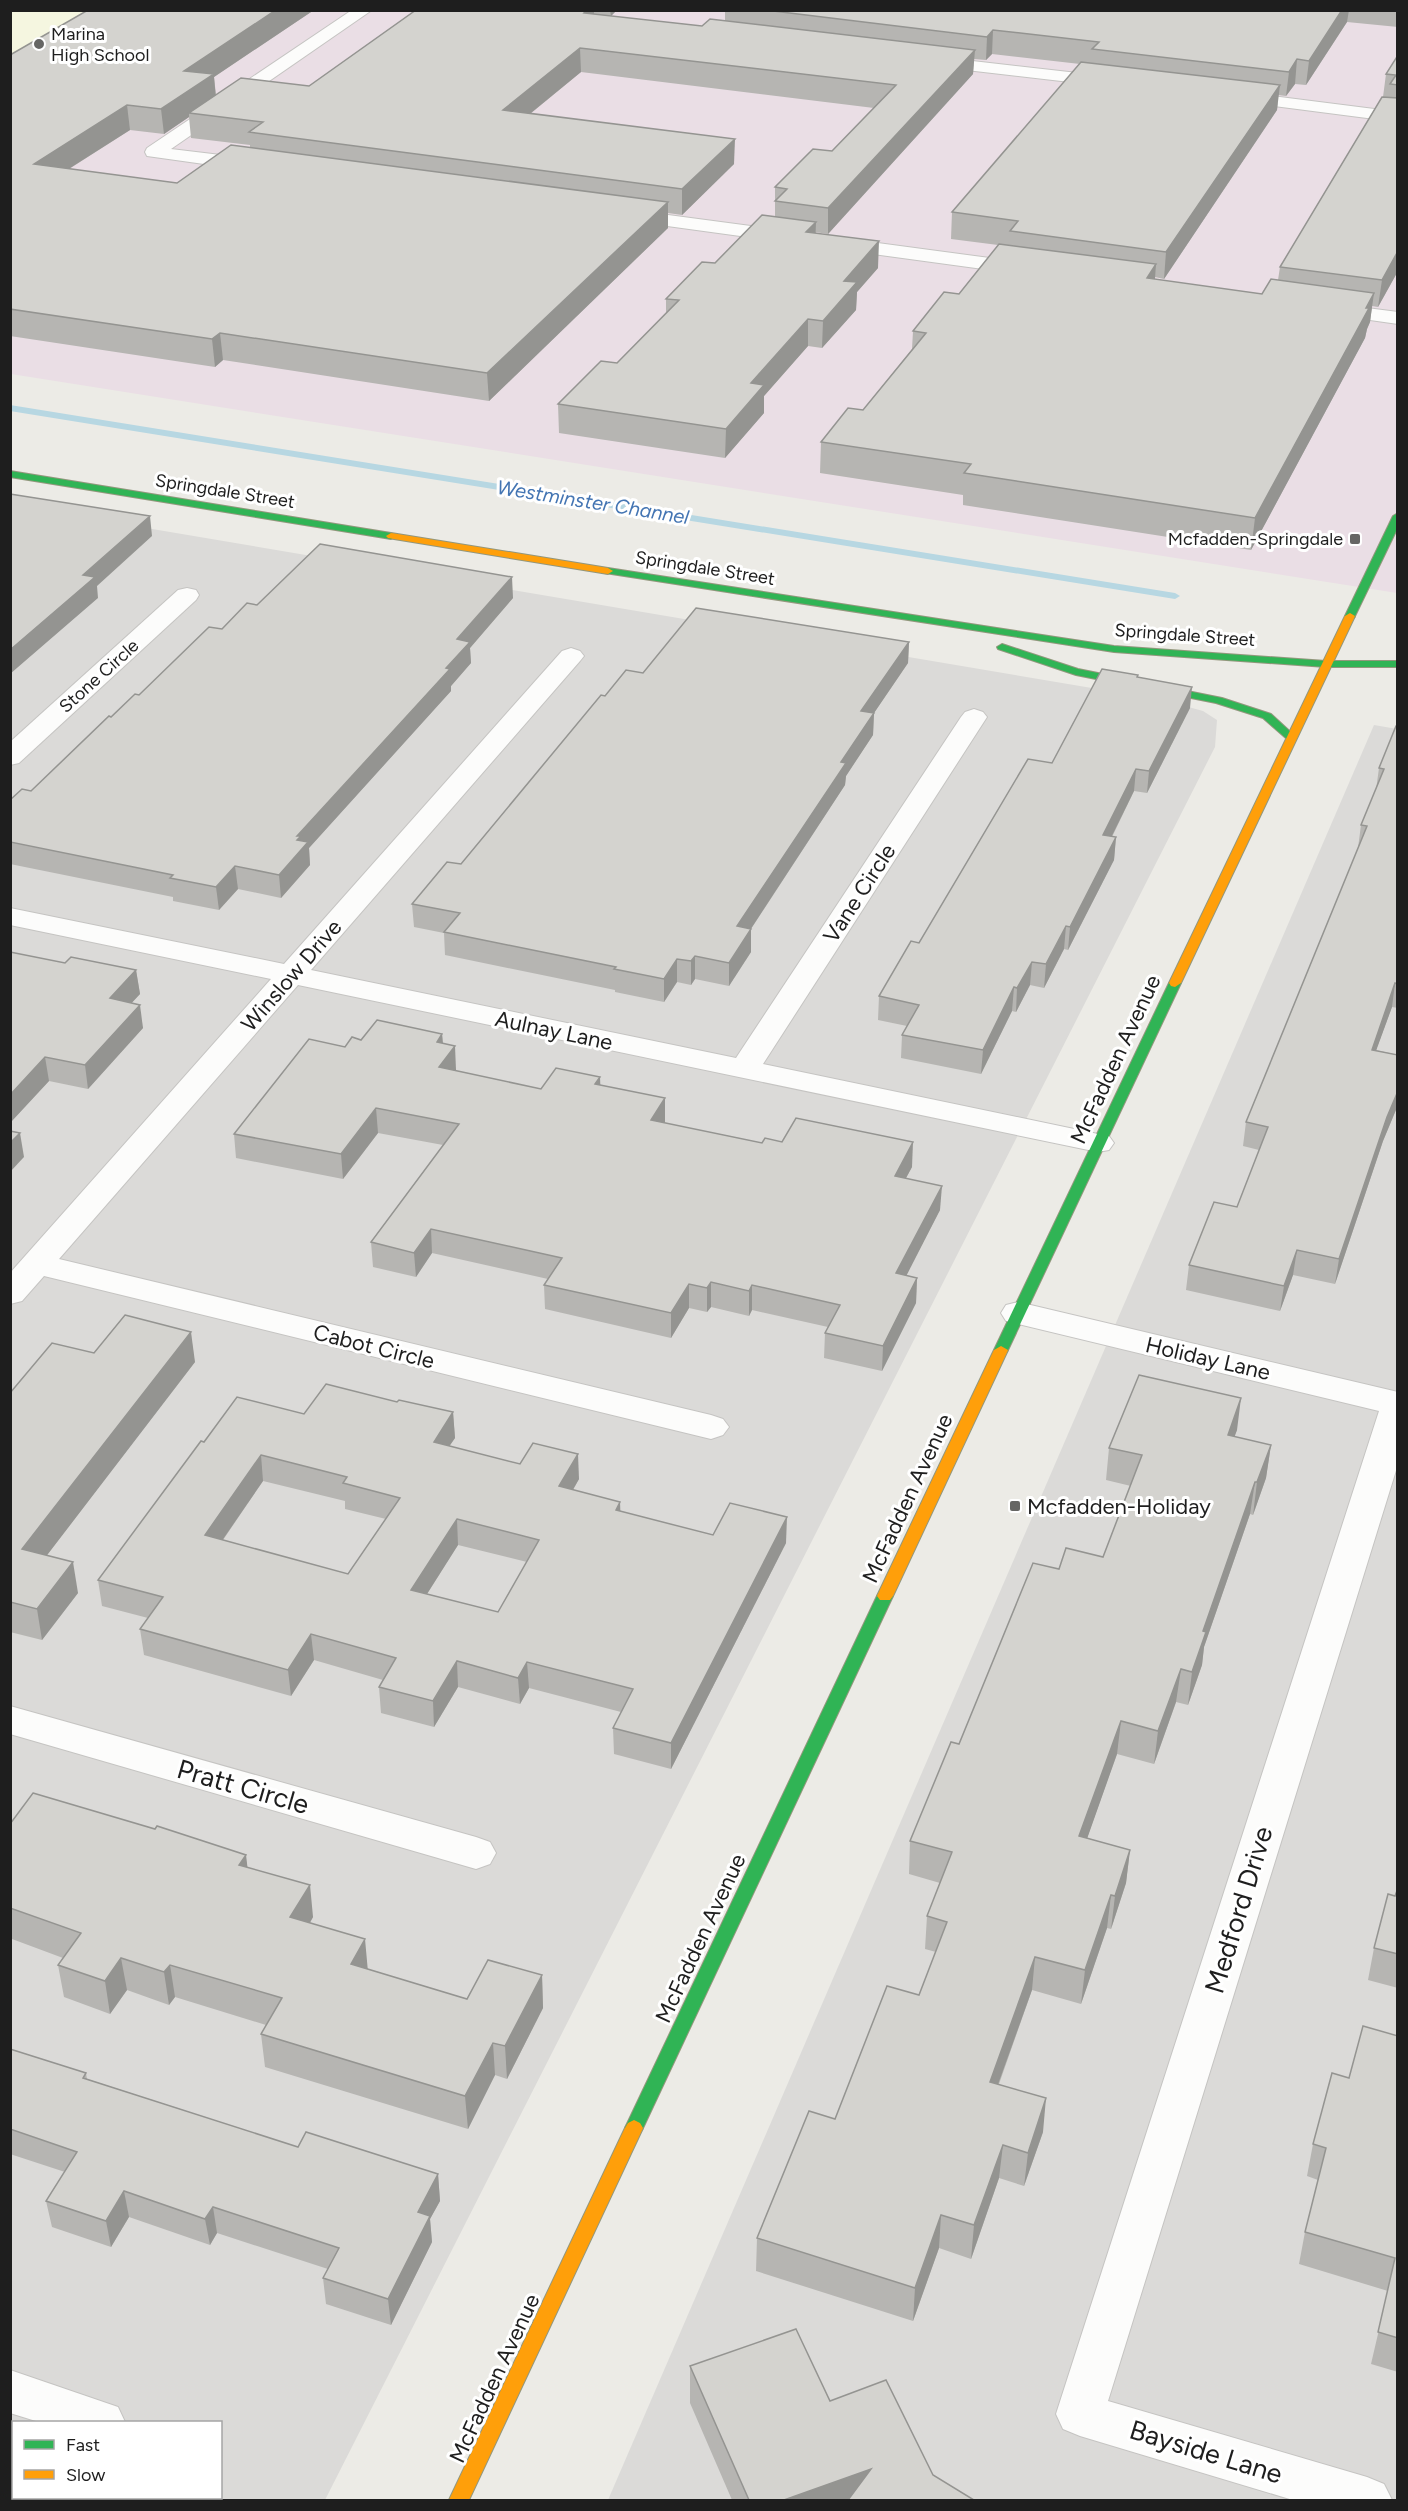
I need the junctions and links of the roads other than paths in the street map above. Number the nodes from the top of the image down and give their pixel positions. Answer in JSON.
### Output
{"nodes":[{"id":1,"x":364,"y":10,"type":"edge"},
{"id":2,"x":909,"y":59,"type":"edge"},
{"id":3,"x":1131,"y":84,"type":"edge"},
{"id":4,"x":1221,"y":95,"type":"edge"},
{"id":5,"x":1398,"y":117,"type":"edge"},
{"id":6,"x":274,"y":168,"type":"edge"},
{"id":7,"x":608,"y":213,"type":"edge"},
{"id":8,"x":1046,"y":271,"type":"edge"},
{"id":9,"x":1306,"y":306,"type":"edge"},
{"id":10,"x":1398,"y":318,"type":"edge"},
{"id":11,"x":10,"y":474,"type":"edge"},
{"id":12,"x":1398,"y":516,"type":"edge"},
{"id":13,"x":1379,"y":554,"type":"junction"},
{"id":14,"x":1391,"y":574,"type":"dead end"},
{"id":15,"x":187,"y":595,"type":"dead end"},
{"id":16,"x":924,"y":620,"type":"junction"},
{"id":17,"x":571,"y":656,"type":"dead end"},
{"id":18,"x":1326,"y":664,"type":"junction"},
{"id":19,"x":1398,"y":664,"type":"edge"},
{"id":20,"x":974,"y":717,"type":"dead end"},
{"id":21,"x":1291,"y":737,"type":"junction"},
{"id":22,"x":10,"y":757,"type":"edge"},
{"id":23,"x":10,"y":916,"type":"edge"},
{"id":24,"x":291,"y":975,"type":"junction"},
{"id":25,"x":744,"y":1069,"type":"junction"},
{"id":26,"x":1098,"y":1143,"type":"junction"},
{"id":27,"x":36,"y":1264,"type":"junction"},
{"id":28,"x":10,"y":1294,"type":"edge"},
{"id":29,"x":1018,"y":1313,"type":"junction"},
{"id":30,"x":1398,"y":1405,"type":"edge"},
{"id":31,"x":711,"y":1427,"type":"dead end"},
{"id":32,"x":10,"y":1720,"type":"edge"},
{"id":33,"x":476,"y":1853,"type":"dead end"},
{"id":34,"x":10,"y":2391,"type":"edge"},
{"id":35,"x":1080,"y":2414,"type":"joint"},
{"id":36,"x":98,"y":2421,"type":"edge"},
{"id":37,"x":459,"y":2500,"type":"edge"},
{"id":38,"x":1367,"y":2500,"type":"edge"}],
"edges":[{"from":1,"to":6,"type":"street"},
{"from":2,"to":3,"type":"street"},
{"from":4,"to":5,"type":"street"},
{"from":7,"to":8,"type":"street"},
{"from":9,"to":10,"type":"street"},
{"from":11,"to":16,"type":"street","name":"Springdale Street"},
{"from":12,"to":13,"type":"street","name":"McFadden Avenue"},
{"from":13,"to":14,"type":"street"},
{"from":13,"to":18,"type":"street","name":"McFadden Avenue"},
{"from":15,"to":22,"type":"street","name":"Stone Circle"},
{"from":16,"to":18,"type":"street","name":"Springdale Street"},
{"from":16,"to":21,"type":"street"},
{"from":17,"to":24,"type":"street","name":"Winslow Drive"},
{"from":18,"to":19,"type":"street","name":"Springdale Street"},
{"from":18,"to":21,"type":"street","name":"McFadden Avenue"},
{"from":20,"to":25,"type":"street","name":"Vane Circle"},
{"from":21,"to":26,"type":"street","name":"McFadden Avenue"},
{"from":23,"to":24,"type":"street","name":"Aulnay Lane"},
{"from":24,"to":25,"type":"street","name":"Aulnay Lane"},
{"from":24,"to":27,"type":"street","name":"Winslow Drive"},
{"from":25,"to":26,"type":"street","name":"Aulnay Lane"},
{"from":26,"to":29,"type":"street","name":"McFadden Avenue"},
{"from":27,"to":28,"type":"street","name":"Winslow Drive"},
{"from":27,"to":31,"type":"street","name":"Cabot Circle"},
{"from":29,"to":30,"type":"street","name":"Holiday Lane"},
{"from":29,"to":37,"type":"street","name":"McFadden Avenue"},
{"from":30,"to":35,"type":"street","name":"Medford Drive"},
{"from":32,"to":33,"type":"street","name":"Pratt Circle"},
{"from":34,"to":36,"type":"street"},
{"from":35,"to":38,"type":"street","name":"Bayside Lane"}]}
